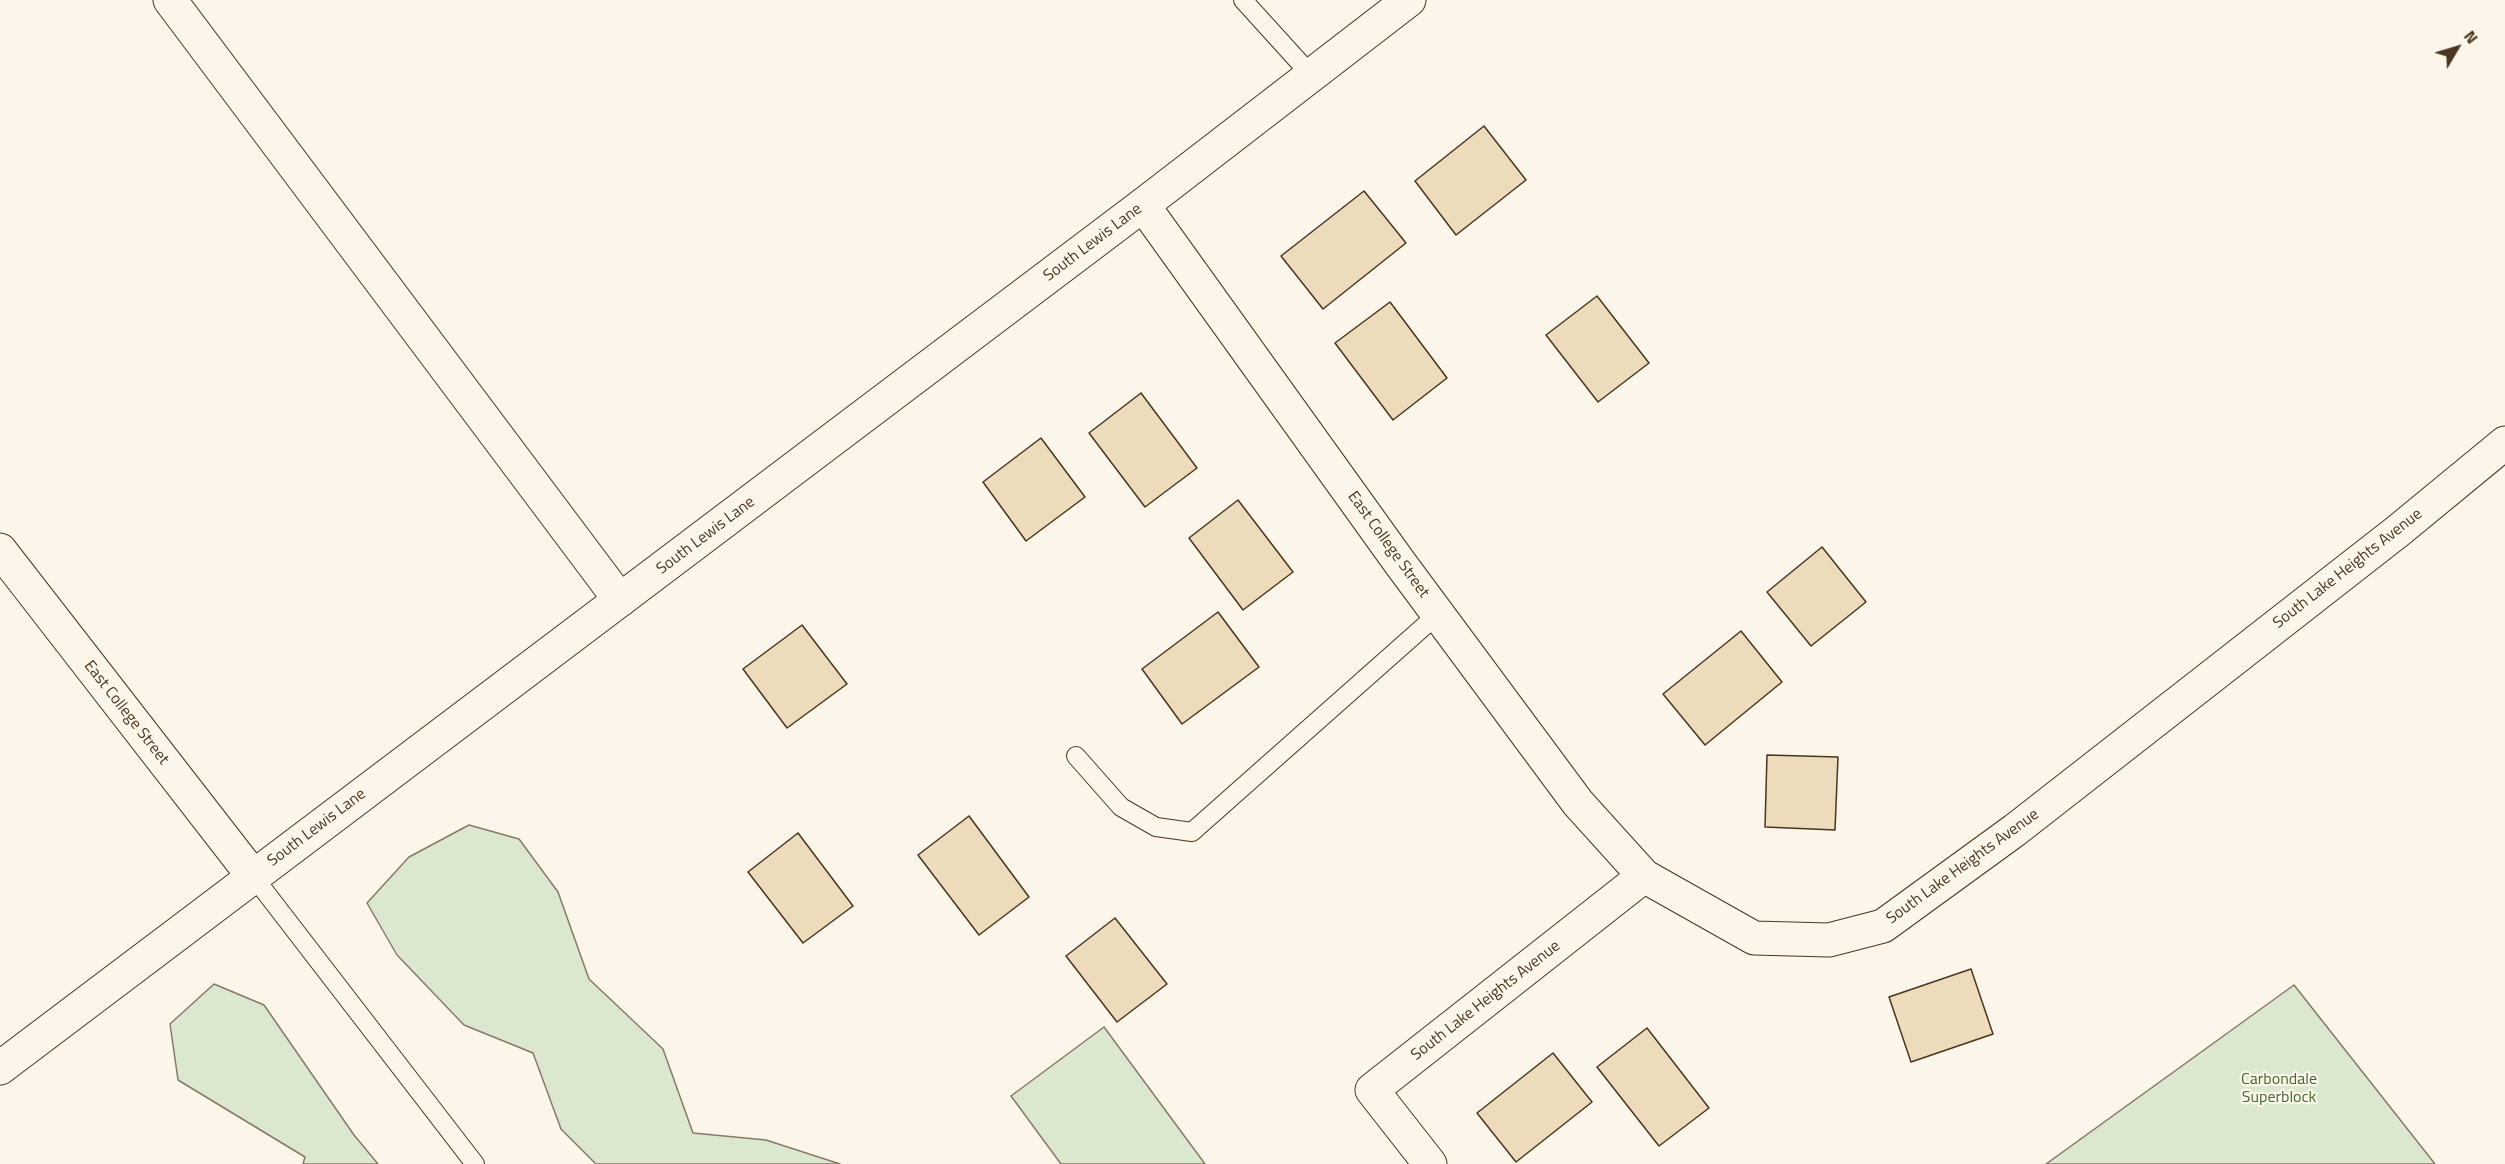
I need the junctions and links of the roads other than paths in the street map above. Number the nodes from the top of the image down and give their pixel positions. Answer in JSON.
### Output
{"nodes":[{"id":1,"x":170,"y":0,"type":"edge"},
{"id":2,"x":1243,"y":0,"type":"edge"},
{"id":3,"x":1409,"y":0,"type":"edge"},
{"id":4,"x":1311,"y":75,"type":"junction"},
{"id":5,"x":1143,"y":206,"type":"junction"},
{"id":6,"x":2505,"y":443,"type":"edge"},
{"id":7,"x":0,"y":550,"type":"edge"},
{"id":8,"x":620,"y":600,"type":"junction"},
{"id":9,"x":1438,"y":614,"type":"junction"},
{"id":10,"x":1076,"y":756,"type":"dead end"},
{"id":11,"x":253,"y":876,"type":"junction"},
{"id":12,"x":1644,"y":876,"type":"junction"},
{"id":13,"x":0,"y":1068,"type":"edge"},
{"id":14,"x":476,"y":1164,"type":"edge"},
{"id":15,"x":1430,"y":1164,"type":"edge"}],
"edges":[{"from":1,"to":8,"type":"street"},
{"from":2,"to":4,"type":"lane"},
{"from":3,"to":4,"type":"street","name":"South Lewis Lane"},
{"from":4,"to":5,"type":"street","name":"South Lewis Lane"},
{"from":5,"to":8,"type":"street","name":"South Lewis Lane"},
{"from":5,"to":9,"type":"street","name":"East College Street"},
{"from":6,"to":12,"type":"street","name":"South Lake Heights Avenue"},
{"from":7,"to":11,"type":"street","name":"East College Street"},
{"from":8,"to":11,"type":"street","name":"South Lewis Lane"},
{"from":9,"to":10,"type":"lane"},
{"from":9,"to":12,"type":"street","name":"East College Street"},
{"from":11,"to":13,"type":"street","name":"South Lewis Lane"},
{"from":11,"to":14,"type":"lane"},
{"from":12,"to":15,"type":"street","name":"South Lake Heights Avenue"}]}
